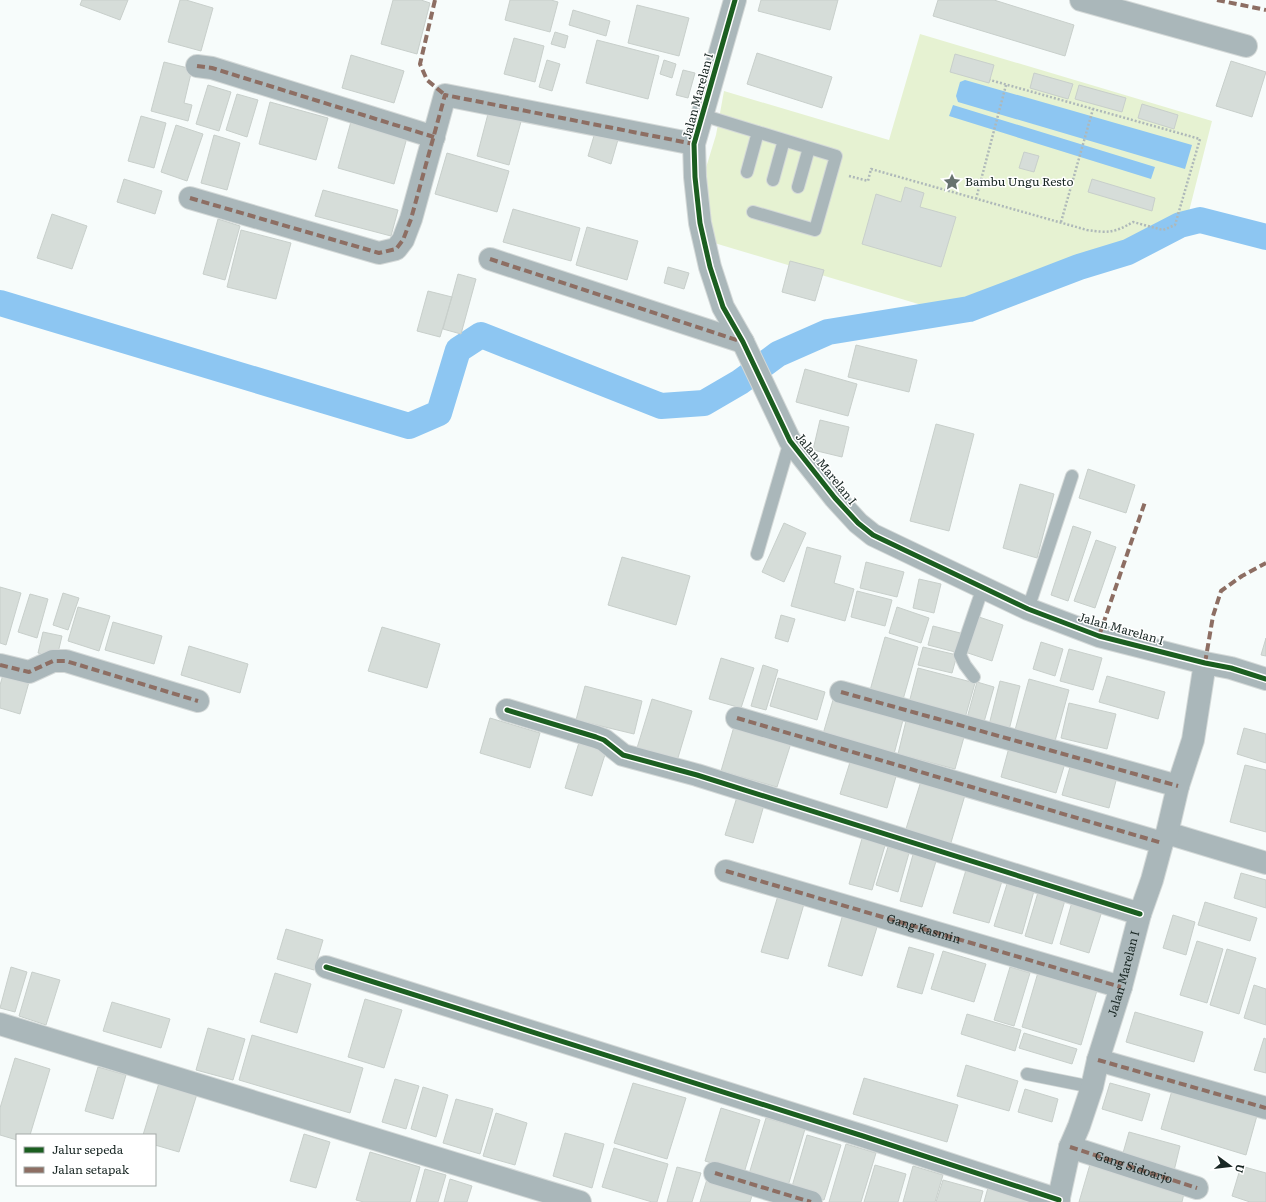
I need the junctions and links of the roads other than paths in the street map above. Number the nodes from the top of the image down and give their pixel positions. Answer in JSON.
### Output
{"nodes":[{"id":1,"x":735,"y":0,"type":"edge"},
{"id":2,"x":1081,"y":0,"type":"edge"},
{"id":3,"x":1246,"y":46,"type":"dead end"},
{"id":4,"x":197,"y":66,"type":"dead end"},
{"id":5,"x":702,"y":115,"type":"junction"},
{"id":6,"x":758,"y":132,"type":"junction"},
{"id":7,"x":434,"y":137,"type":"junction"},
{"id":8,"x":784,"y":140,"type":"junction"},
{"id":9,"x":694,"y":144,"type":"junction"},
{"id":10,"x":809,"y":148,"type":"junction"},
{"id":11,"x":747,"y":172,"type":"dead end"},
{"id":12,"x":773,"y":180,"type":"dead end"},
{"id":13,"x":798,"y":187,"type":"dead end"},
{"id":14,"x":190,"y":198,"type":"dead end"},
{"id":15,"x":753,"y":212,"type":"dead end"},
{"id":16,"x":490,"y":259,"type":"dead end"},
{"id":17,"x":743,"y":342,"type":"junction"},
{"id":18,"x":790,"y":441,"type":"junction"},
{"id":19,"x":1072,"y":476,"type":"dead end"},
{"id":20,"x":757,"y":554,"type":"dead end"},
{"id":21,"x":983,"y":587,"type":"junction"},
{"id":22,"x":1028,"y":609,"type":"junction"},
{"id":23,"x":1205,"y":663,"type":"junction"},
{"id":24,"x":0,"y":665,"type":"edge"},
{"id":25,"x":974,"y":677,"type":"dead end"},
{"id":26,"x":1266,"y":679,"type":"edge"},
{"id":27,"x":841,"y":692,"type":"dead end"},
{"id":28,"x":198,"y":701,"type":"dead end"},
{"id":29,"x":508,"y":710,"type":"dead end"},
{"id":30,"x":737,"y":718,"type":"dead end"},
{"id":31,"x":1178,"y":786,"type":"junction"},
{"id":32,"x":1164,"y":838,"type":"junction"},
{"id":33,"x":1266,"y":862,"type":"edge"},
{"id":34,"x":726,"y":871,"type":"dead end"},
{"id":35,"x":1140,"y":914,"type":"junction"},
{"id":36,"x":326,"y":967,"type":"dead end"},
{"id":37,"x":1121,"y":987,"type":"junction"},
{"id":38,"x":0,"y":1024,"type":"edge"},
{"id":39,"x":1098,"y":1060,"type":"junction"},
{"id":40,"x":1027,"y":1074,"type":"dead end"},
{"id":41,"x":1092,"y":1087,"type":"junction"},
{"id":42,"x":1266,"y":1108,"type":"edge"},
{"id":43,"x":1070,"y":1147,"type":"junction"},
{"id":44,"x":715,"y":1173,"type":"dead end"},
{"id":45,"x":1197,"y":1188,"type":"dead end"},
{"id":46,"x":1058,"y":1201,"type":"edge"},
{"id":47,"x":580,"y":1202,"type":"edge"},
{"id":48,"x":811,"y":1202,"type":"edge"}],
"edges":[{"from":1,"to":5,"type":"street","name":"Jalan Marelan I"},
{"from":2,"to":3,"type":"street"},
{"from":4,"to":7,"type":"street"},
{"from":5,"to":6,"type":"lane"},
{"from":5,"to":9,"type":"street","name":"Jalan Marelan I"},
{"from":6,"to":8,"type":"lane"},
{"from":6,"to":11,"type":"lane"},
{"from":7,"to":9,"type":"street"},
{"from":7,"to":14,"type":"street"},
{"from":8,"to":10,"type":"lane"},
{"from":8,"to":12,"type":"lane"},
{"from":9,"to":17,"type":"street","name":"Jalan Marelan I"},
{"from":10,"to":13,"type":"lane"},
{"from":10,"to":15,"type":"lane"},
{"from":16,"to":17,"type":"street"},
{"from":17,"to":18,"type":"street","name":"Jalan Marelan I"},
{"from":18,"to":20,"type":"lane"},
{"from":18,"to":21,"type":"street","name":"Jalan Marelan I"},
{"from":19,"to":22,"type":"lane"},
{"from":21,"to":22,"type":"street","name":"Jalan Marelan I"},
{"from":21,"to":25,"type":"lane"},
{"from":22,"to":23,"type":"street","name":"Jalan Marelan I"},
{"from":23,"to":26,"type":"street"},
{"from":23,"to":31,"type":"street","name":"Jalan Marelan I"},
{"from":24,"to":28,"type":"street"},
{"from":27,"to":31,"type":"street"},
{"from":29,"to":35,"type":"street"},
{"from":30,"to":32,"type":"street"},
{"from":31,"to":32,"type":"street","name":"Jalan Marelan I"},
{"from":32,"to":33,"type":"street"},
{"from":32,"to":35,"type":"street","name":"Jalan Marelan I"},
{"from":34,"to":37,"type":"street","name":"Gang Kasmin"},
{"from":35,"to":37,"type":"street","name":"Jalan Marelan I"},
{"from":36,"to":46,"type":"street"},
{"from":37,"to":39,"type":"street","name":"Jalan Marelan I"},
{"from":38,"to":47,"type":"street"},
{"from":39,"to":41,"type":"street","name":"Jalan Marelan I"},
{"from":39,"to":42,"type":"street"},
{"from":40,"to":41,"type":"lane"},
{"from":41,"to":43,"type":"street","name":"Jalan Marelan I"},
{"from":43,"to":45,"type":"street","name":"Gang Sidoarjo"},
{"from":43,"to":46,"type":"street","name":"Jalan Marelan I"},
{"from":44,"to":48,"type":"street"}]}
